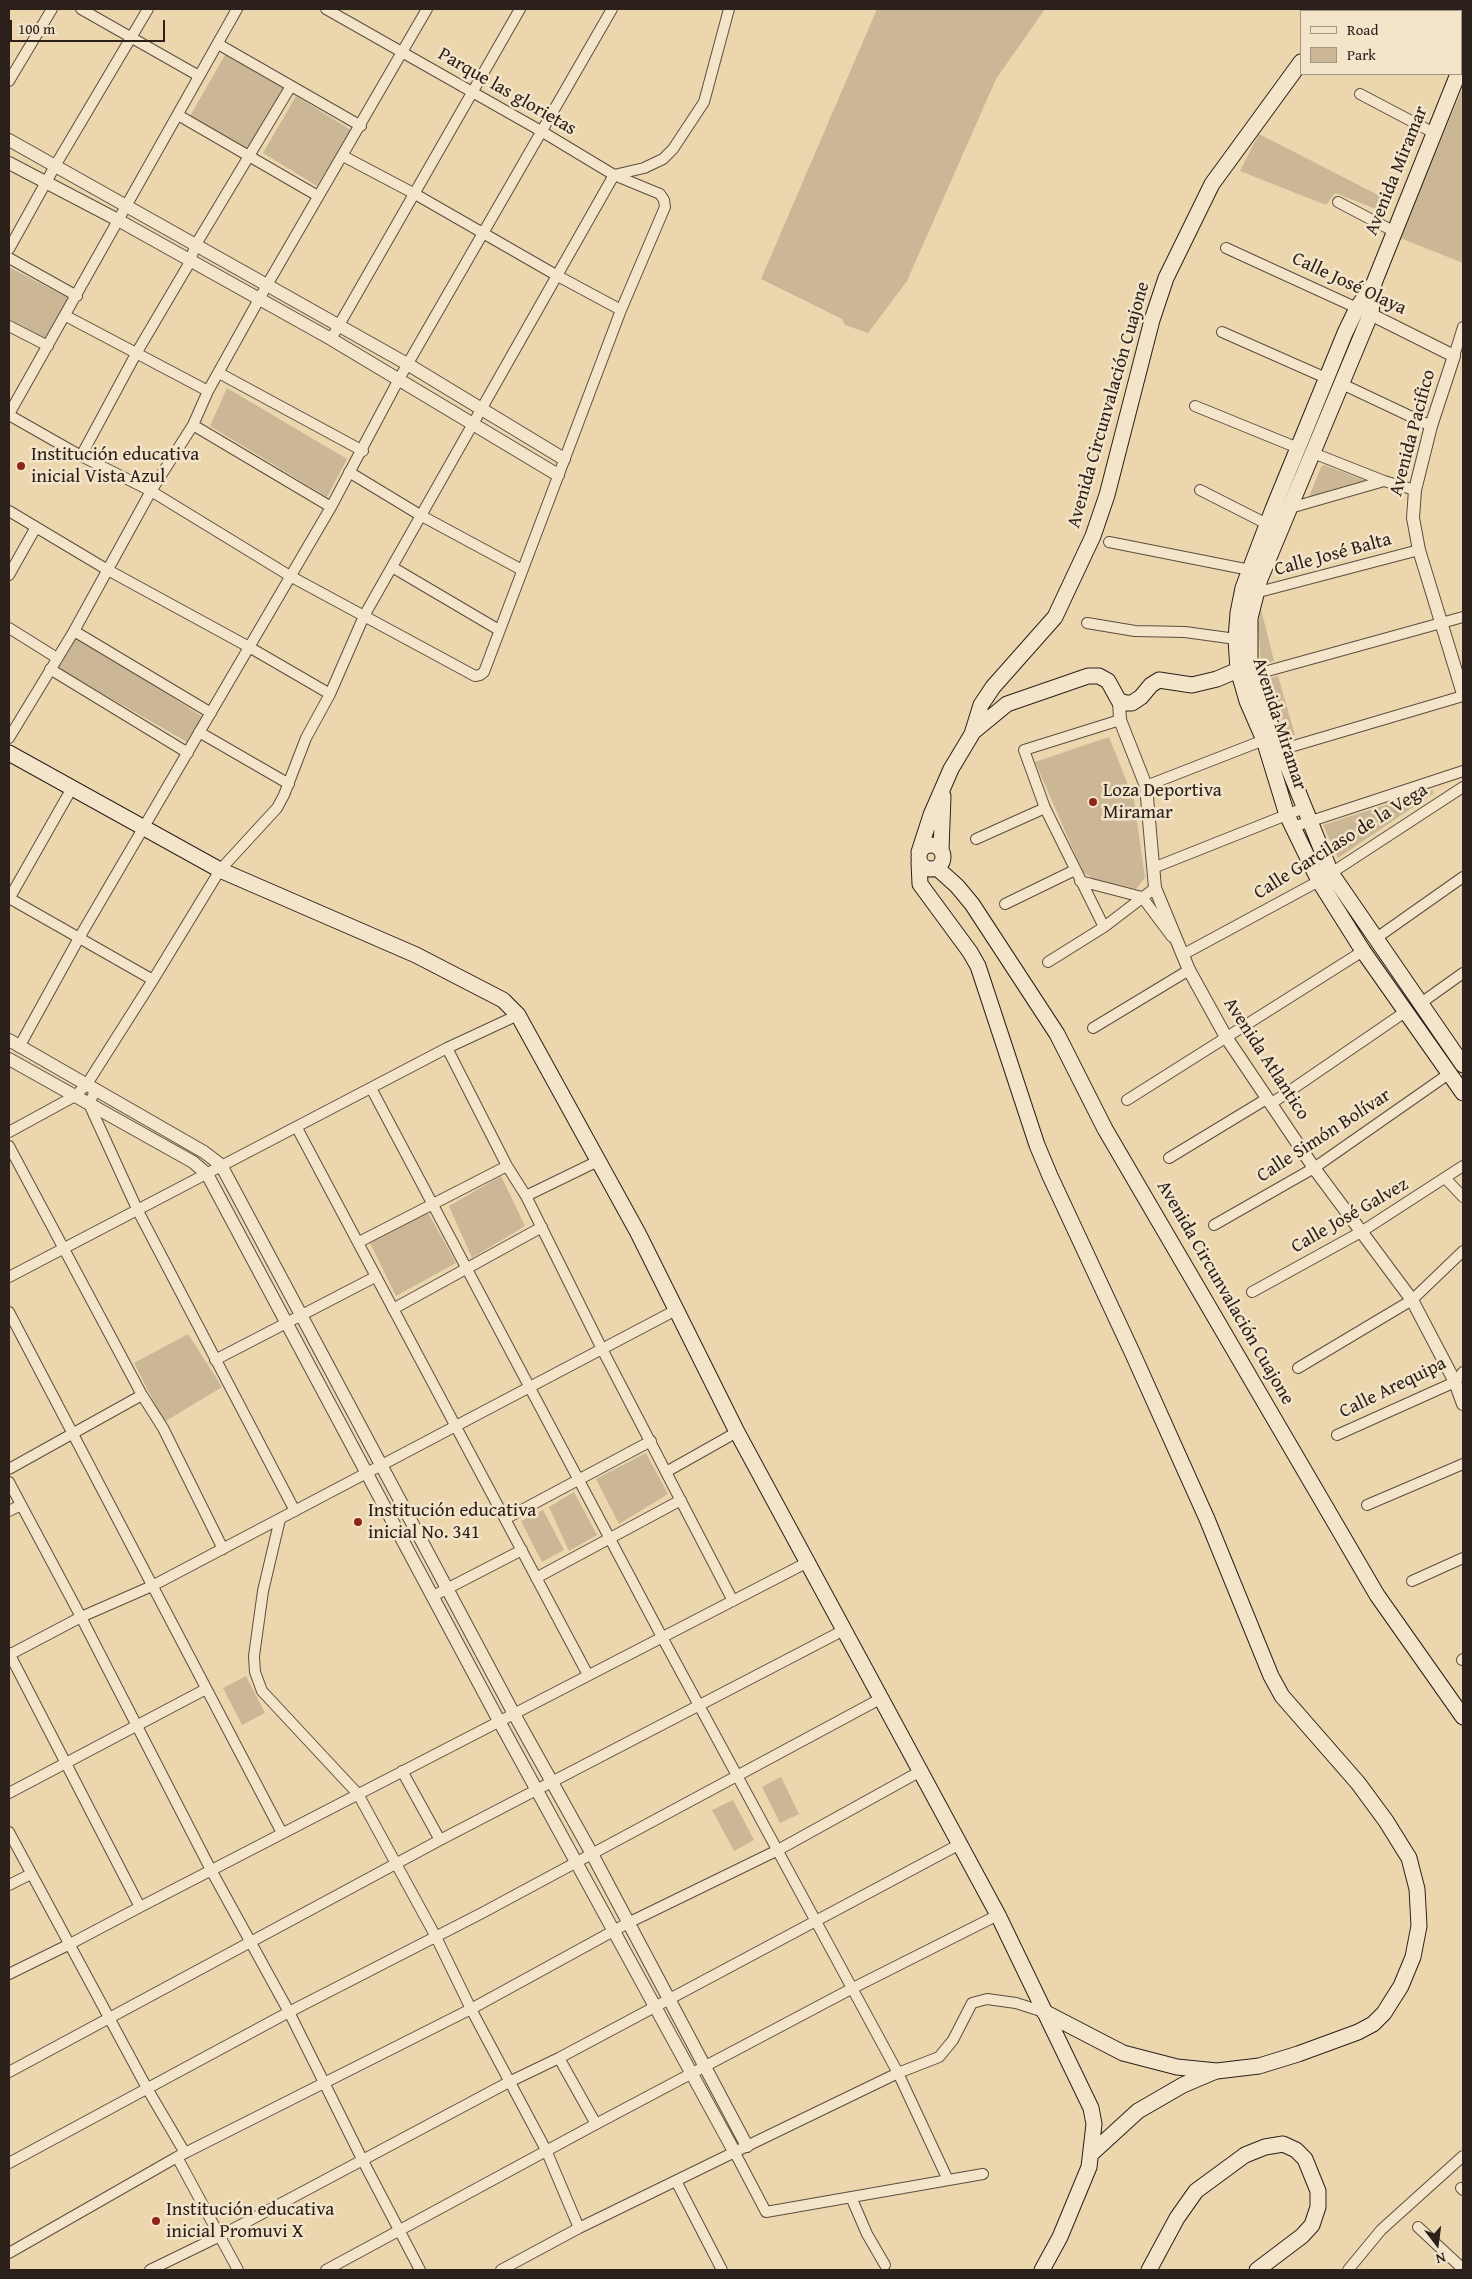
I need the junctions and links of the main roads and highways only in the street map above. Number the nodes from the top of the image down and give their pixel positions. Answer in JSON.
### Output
{"nodes":[{"id":1,"x":1300,"y":63,"type":"edge"},
{"id":2,"x":1457,"y":75,"type":"edge"},
{"id":3,"x":1364,"y":310,"type":"junction"},
{"id":4,"x":1238,"y":670,"type":"junction"},
{"id":5,"x":972,"y":734,"type":"junction"},
{"id":6,"x":9,"y":753,"type":"edge"},
{"id":7,"x":944,"y":785,"type":"junction"},
{"id":8,"x":932,"y":859,"type":"junction"},
{"id":9,"x":1325,"y":877,"type":"junction"},
{"id":10,"x":1457,"y":1069,"type":"edge"},
{"id":11,"x":1463,"y":1093,"type":"edge"},
{"id":12,"x":1463,"y":1717,"type":"edge"},
{"id":13,"x":1044,"y":2012,"type":"junction"},
{"id":14,"x":1218,"y":2071,"type":"junction"},
{"id":15,"x":1091,"y":2154,"type":"junction"},
{"id":16,"x":1042,"y":2270,"type":"edge"},
{"id":17,"x":1149,"y":2270,"type":"edge"},
{"id":18,"x":1256,"y":2270,"type":"edge"}],
"edges":[{"from":1,"to":5,"type":"main road","name":"Avenida Circunvalación Cuajone"},
{"from":2,"to":3,"type":"main road","name":"Avenida Miramar"},
{"from":3,"to":4,"type":"main road","name":"Avenida Miramar"},
{"from":3,"to":9,"type":"main road","name":"Avenida Miramar"},
{"from":4,"to":5,"type":"main road"},
{"from":4,"to":9,"type":"main road","name":"Avenida Miramar"},
{"from":5,"to":7,"type":"main road","name":"Avenida Circunvalación Cuajone"},
{"from":6,"to":13,"type":"main road"},
{"from":7,"to":8,"type":"main road","name":"Avenida Circunvalación Cuajone"},
{"from":7,"to":8,"type":"main road","name":"Avenida Circunvalación Cuajone"},
{"from":8,"to":12,"type":"main road","name":"Avenida Circunvalación Cuajone"},
{"from":8,"to":14,"type":"main road"},
{"from":9,"to":10,"type":"main road","name":"Avenida Miramar"},
{"from":9,"to":10,"type":"main road","name":"Avenida Miramar"},
{"from":10,"to":11,"type":"main road","name":"Avenida Miramar"},
{"from":13,"to":14,"type":"main road"},
{"from":13,"to":15,"type":"main road"},
{"from":14,"to":15,"type":"main road"},
{"from":15,"to":16,"type":"main road"},
{"from":17,"to":18,"type":"main road"}]}
